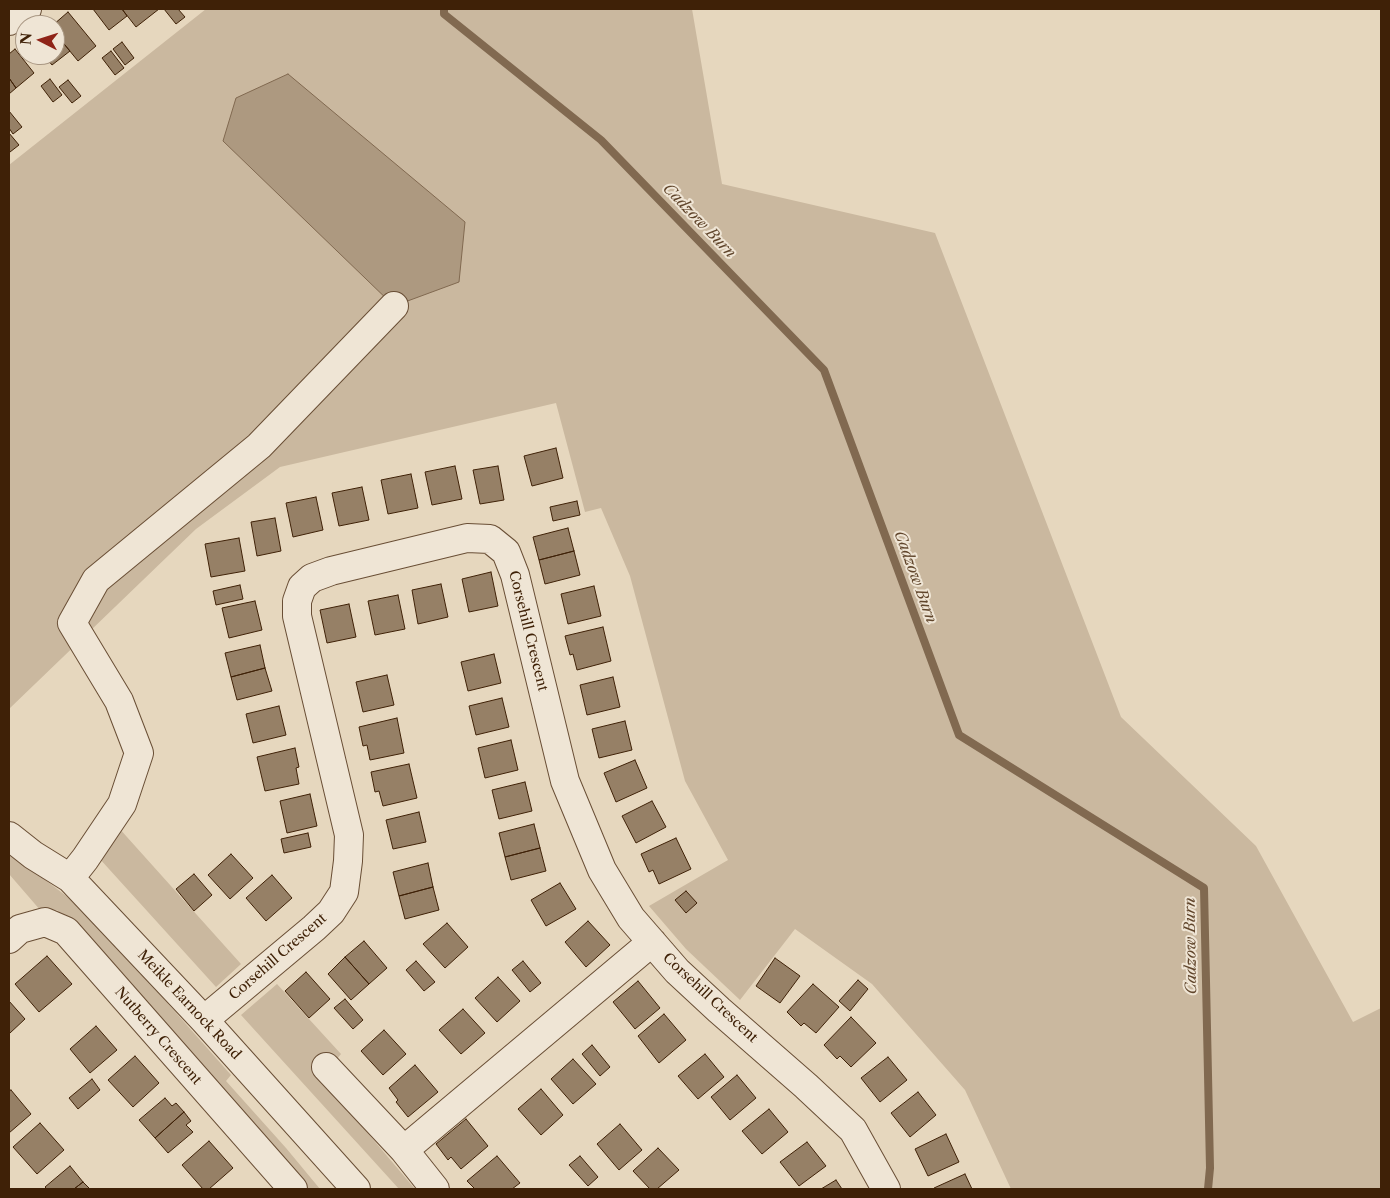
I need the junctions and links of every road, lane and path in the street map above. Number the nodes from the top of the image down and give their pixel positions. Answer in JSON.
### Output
{"nodes":[{"id":1,"x":27,"y":9,"type":"edge"},
{"id":2,"x":9,"y":21,"type":"edge"},
{"id":3,"x":394,"y":306,"type":"dead end"},
{"id":4,"x":9,"y":836,"type":"edge"},
{"id":5,"x":70,"y":878,"type":"junction"},
{"id":6,"x":9,"y":939,"type":"edge"},
{"id":7,"x":652,"y":942,"type":"junction"},
{"id":8,"x":204,"y":1020,"type":"junction"},
{"id":9,"x":326,"y":1067,"type":"dead end"},
{"id":10,"x":404,"y":1150,"type":"junction"},
{"id":11,"x":293,"y":1189,"type":"edge"},
{"id":12,"x":356,"y":1189,"type":"edge"},
{"id":13,"x":435,"y":1189,"type":"edge"},
{"id":14,"x":886,"y":1189,"type":"edge"}],
"edges":[{"from":1,"to":2,"type":"street"},
{"from":3,"to":5,"type":"street"},
{"from":4,"to":5,"type":"street","name":"Meikle Earnock Road"},
{"from":5,"to":8,"type":"street","name":"Meikle Earnock Road"},
{"from":6,"to":11,"type":"street","name":"Nutberry Crescent"},
{"from":7,"to":8,"type":"street","name":"Corsehill Crescent"},
{"from":7,"to":10,"type":"street"},
{"from":7,"to":14,"type":"street","name":"Corsehill Crescent"},
{"from":8,"to":12,"type":"street","name":"Meikle Earnock Road"},
{"from":9,"to":10,"type":"street"},
{"from":10,"to":13,"type":"street"}]}
